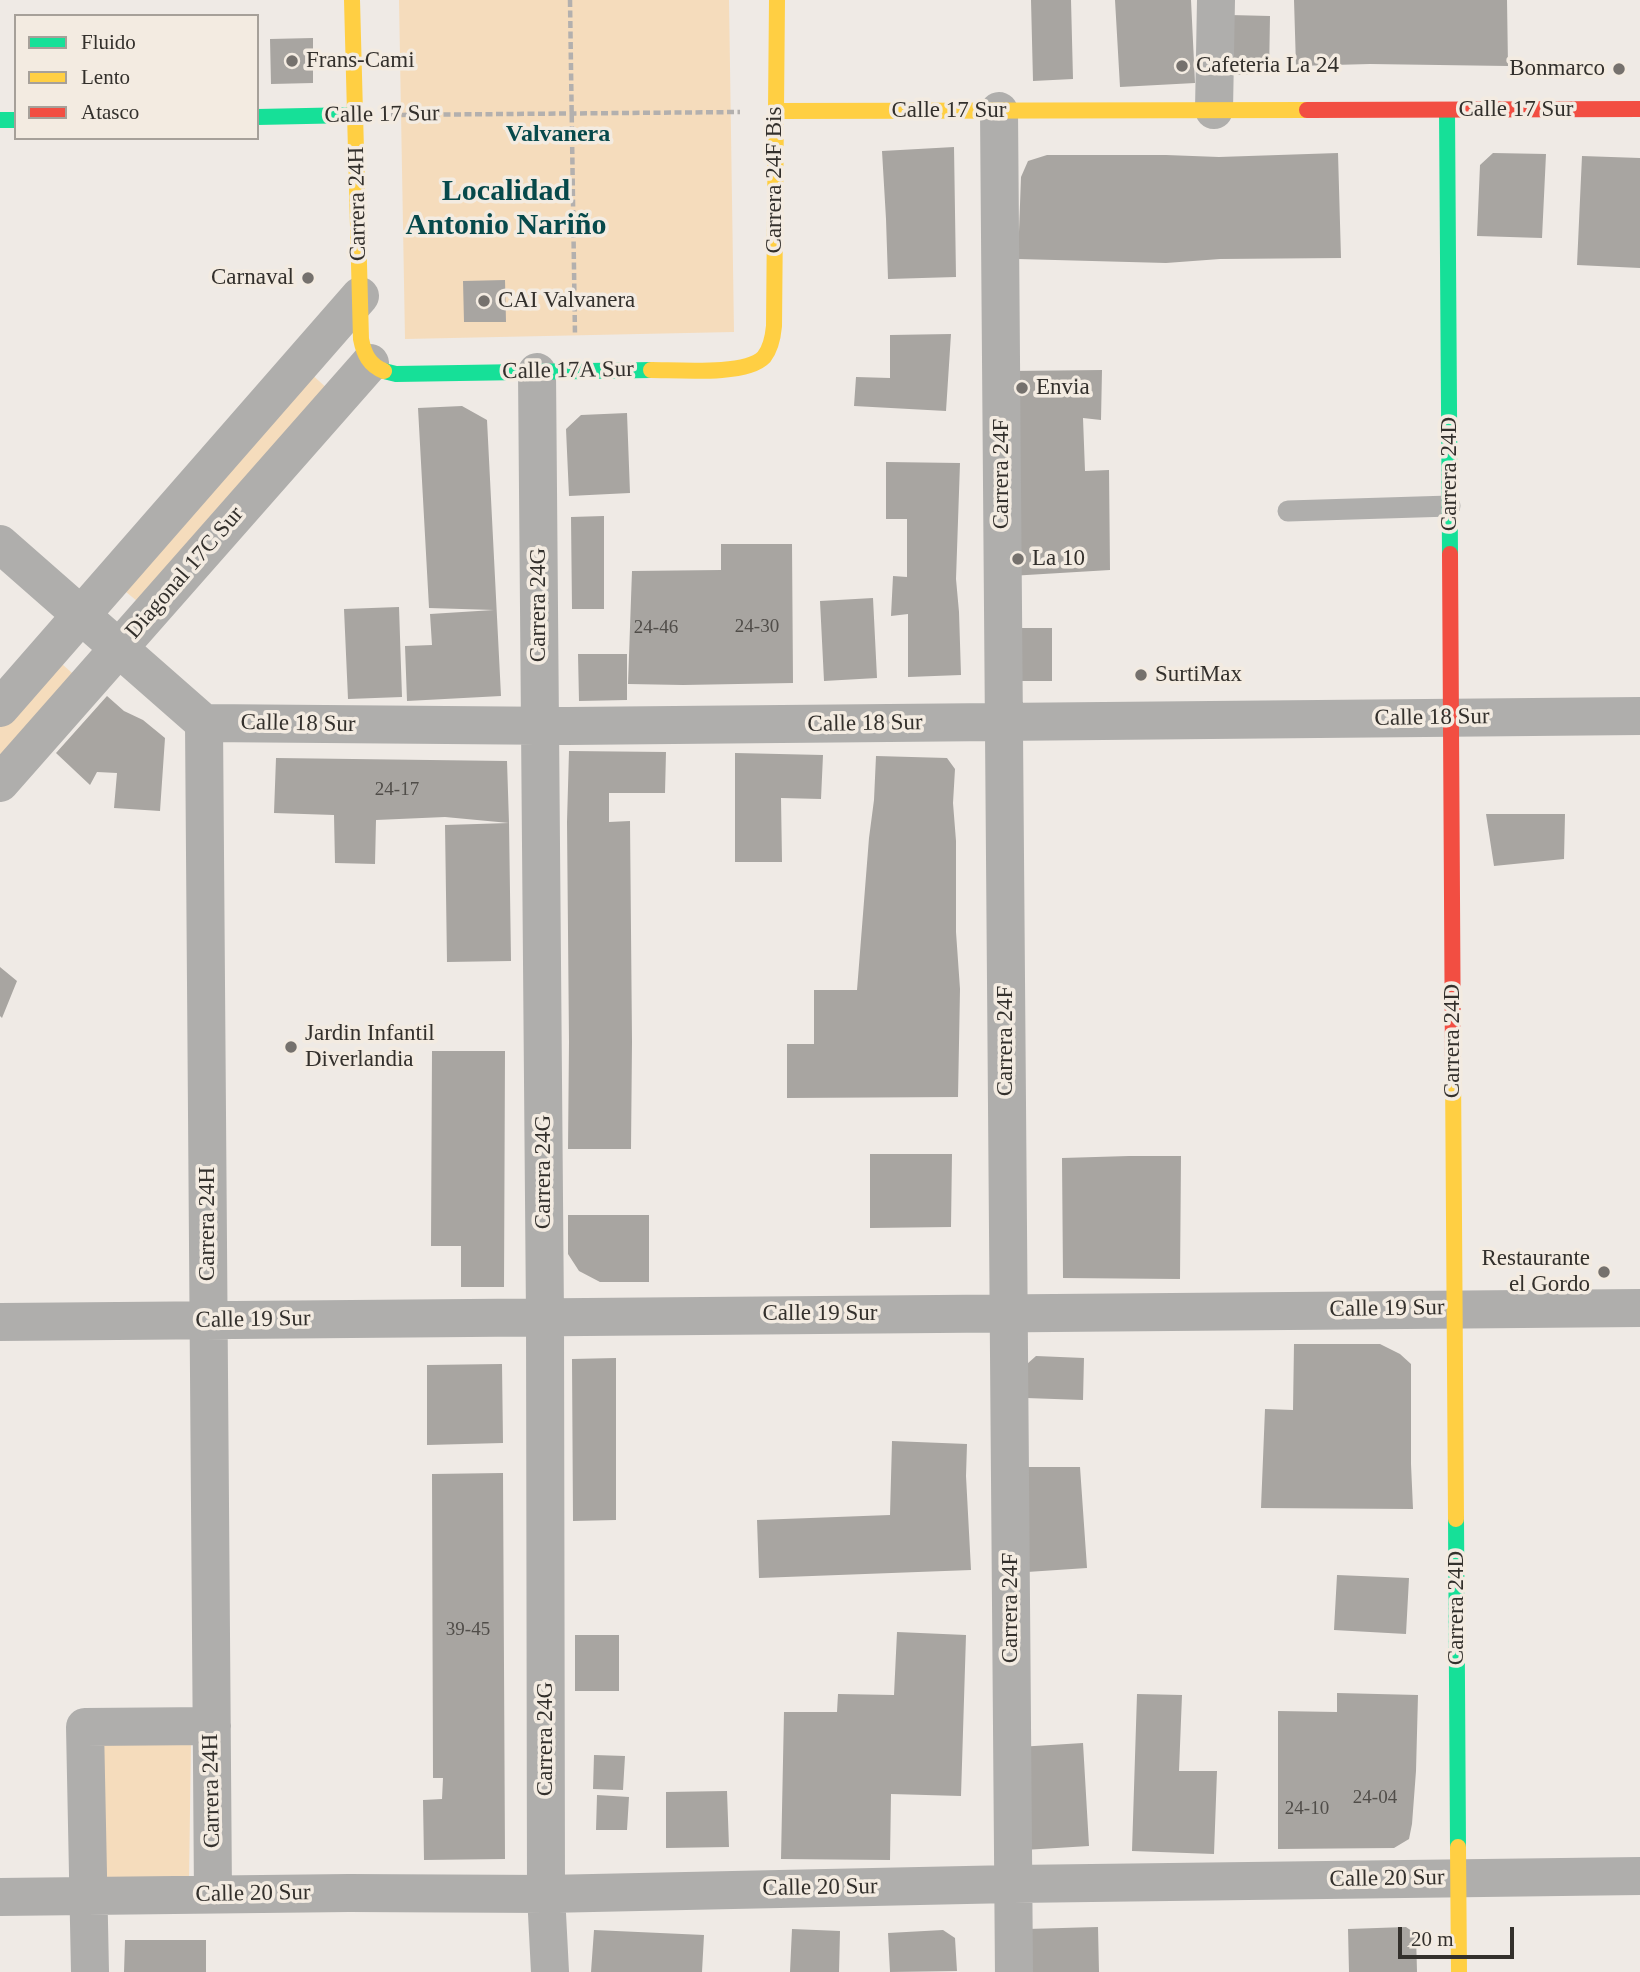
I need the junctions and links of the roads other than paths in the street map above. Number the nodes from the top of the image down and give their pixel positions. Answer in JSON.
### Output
{"nodes":[{"id":1,"x":352,"y":0,"type":"edge"},
{"id":2,"x":777,"y":0,"type":"edge"},
{"id":3,"x":1216,"y":0,"type":"edge"},
{"id":4,"x":1640,"y":109,"type":"edge"},
{"id":5,"x":1214,"y":110,"type":"junction"},
{"id":6,"x":1447,"y":110,"type":"junction"},
{"id":7,"x":775,"y":111,"type":"junction"},
{"id":8,"x":999,"y":111,"type":"junction"},
{"id":9,"x":355,"y":115,"type":"junction"},
{"id":10,"x":259,"y":117,"type":"edge"},
{"id":11,"x":360,"y":296,"type":"junction"},
{"id":12,"x":764,"y":357,"type":"joint"},
{"id":13,"x":370,"y":363,"type":"junction"},
{"id":14,"x":537,"y":372,"type":"junction"},
{"id":15,"x":1450,"y":506,"type":"junction"},
{"id":16,"x":1288,"y":511,"type":"dead end"},
{"id":17,"x":0,"y":544,"type":"edge"},
{"id":18,"x":82,"y":616,"type":"junction"},
{"id":19,"x":119,"y":648,"type":"junction"},
{"id":20,"x":0,"y":708,"type":"edge"},
{"id":21,"x":1640,"y":716,"type":"edge"},
{"id":22,"x":1451,"y":718,"type":"junction"},
{"id":23,"x":204,"y":723,"type":"junction"},
{"id":24,"x":1004,"y":723,"type":"junction"},
{"id":25,"x":540,"y":726,"type":"junction"},
{"id":26,"x":0,"y":783,"type":"edge"},
{"id":27,"x":1455,"y":1308,"type":"junction"},
{"id":28,"x":1640,"y":1308,"type":"edge"},
{"id":29,"x":1008,"y":1313,"type":"junction"},
{"id":30,"x":545,"y":1316,"type":"junction"},
{"id":31,"x":209,"y":1320,"type":"junction"},
{"id":32,"x":0,"y":1322,"type":"edge"},
{"id":33,"x":212,"y":1726,"type":"junction"},
{"id":34,"x":1640,"y":1876,"type":"edge"},
{"id":35,"x":1458,"y":1878,"type":"junction"},
{"id":36,"x":1013,"y":1884,"type":"junction"},
{"id":37,"x":213,"y":1894,"type":"junction"},
{"id":38,"x":546,"y":1894,"type":"junction"},
{"id":39,"x":88,"y":1896,"type":"junction"},
{"id":40,"x":0,"y":1897,"type":"edge"},
{"id":41,"x":90,"y":1972,"type":"edge"},
{"id":42,"x":550,"y":1972,"type":"edge"},
{"id":43,"x":1014,"y":1972,"type":"edge"},
{"id":44,"x":1459,"y":1972,"type":"edge"}],
"edges":[{"from":1,"to":9,"type":"street","name":"Carrera 24H"},
{"from":2,"to":7,"type":"street","name":"Carrera 24F Bis"},
{"from":3,"to":5,"type":"street"},
{"from":4,"to":6,"type":"street","name":"Calle 17 Sur"},
{"from":5,"to":6,"type":"street","name":"Calle 17 Sur"},
{"from":5,"to":8,"type":"street","name":"Calle 17 Sur"},
{"from":6,"to":15,"type":"street","name":"Carrera 24D"},
{"from":7,"to":8,"type":"street","name":"Calle 17 Sur"},
{"from":7,"to":12,"type":"street","name":"Carrera 24F Bis"},
{"from":8,"to":24,"type":"street","name":"Carrera 24F"},
{"from":9,"to":10,"type":"street","name":"Calle 17 Sur"},
{"from":9,"to":11,"type":"street","name":"Carrera 24H"},
{"from":11,"to":13,"type":"street","name":"Carrera 24H"},
{"from":11,"to":18,"type":"street"},
{"from":12,"to":14,"type":"street","name":"Calle 17A Sur"},
{"from":13,"to":14,"type":"street","name":"Calle 17A Sur"},
{"from":13,"to":19,"type":"street","name":"Diagonal 17C Sur"},
{"from":14,"to":25,"type":"street","name":"Carrera 24G"},
{"from":15,"to":16,"type":"lane"},
{"from":15,"to":22,"type":"street","name":"Carrera 24D"},
{"from":17,"to":18,"type":"street"},
{"from":18,"to":19,"type":"street"},
{"from":18,"to":20,"type":"street"},
{"from":19,"to":23,"type":"street"},
{"from":19,"to":26,"type":"street","name":"Diagonal 17C Sur"},
{"from":21,"to":22,"type":"street","name":"Calle 18 Sur"},
{"from":22,"to":24,"type":"street","name":"Calle 18 Sur"},
{"from":22,"to":27,"type":"street","name":"Carrera 24D"},
{"from":23,"to":25,"type":"street","name":"Calle 18 Sur"},
{"from":23,"to":31,"type":"street","name":"Carrera 24H"},
{"from":24,"to":25,"type":"street","name":"Calle 18 Sur"},
{"from":24,"to":29,"type":"street","name":"Carrera 24F"},
{"from":25,"to":30,"type":"street","name":"Carrera 24G"},
{"from":27,"to":28,"type":"street","name":"Calle 19 Sur"},
{"from":27,"to":29,"type":"street","name":"Calle 19 Sur"},
{"from":27,"to":35,"type":"street","name":"Carrera 24D"},
{"from":29,"to":30,"type":"street","name":"Calle 19 Sur"},
{"from":29,"to":36,"type":"street","name":"Carrera 24F"},
{"from":30,"to":31,"type":"street","name":"Calle 19 Sur"},
{"from":30,"to":38,"type":"street","name":"Carrera 24G"},
{"from":31,"to":32,"type":"street","name":"Calle 19 Sur"},
{"from":31,"to":33,"type":"street","name":"Carrera 24H"},
{"from":33,"to":37,"type":"street","name":"Carrera 24H"},
{"from":33,"to":39,"type":"street"},
{"from":34,"to":35,"type":"street","name":"Calle 20 Sur"},
{"from":35,"to":36,"type":"street","name":"Calle 20 Sur"},
{"from":35,"to":44,"type":"street","name":"Carrera 24D"},
{"from":36,"to":38,"type":"street","name":"Calle 20 Sur"},
{"from":36,"to":43,"type":"street","name":"Carrera 24F"},
{"from":37,"to":38,"type":"street","name":"Calle 20 Sur"},
{"from":37,"to":39,"type":"street","name":"Calle 20 Sur"},
{"from":38,"to":42,"type":"street","name":"Carrera 24G"},
{"from":39,"to":40,"type":"street","name":"Calle 20 Sur"},
{"from":39,"to":41,"type":"street"}]}
